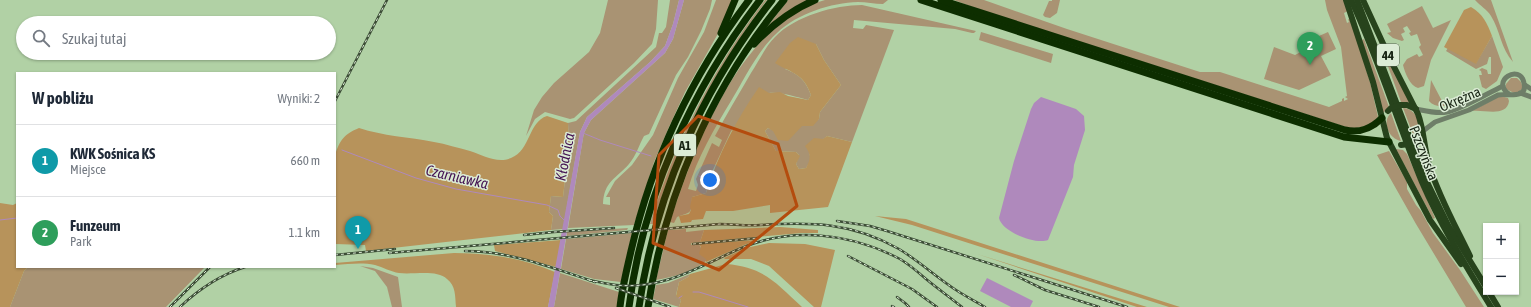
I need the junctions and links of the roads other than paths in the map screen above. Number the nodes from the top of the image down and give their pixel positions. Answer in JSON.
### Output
{"nodes":[{"id":1,"x":735,"y":0,"type":"edge"},
{"id":2,"x":749,"y":0,"type":"edge"},
{"id":3,"x":760,"y":0,"type":"edge"},
{"id":4,"x":772,"y":0,"type":"edge"},
{"id":5,"x":784,"y":0,"type":"edge"},
{"id":6,"x":815,"y":0,"type":"edge"},
{"id":7,"x":921,"y":0,"type":"edge"},
{"id":8,"x":941,"y":0,"type":"edge"},
{"id":9,"x":1346,"y":0,"type":"edge"},
{"id":10,"x":1351,"y":0,"type":"edge"},
{"id":11,"x":1357,"y":0,"type":"edge"},
{"id":12,"x":1363,"y":0,"type":"edge"},
{"id":13,"x":712,"y":54,"type":"junction"},
{"id":14,"x":743,"y":56,"type":"junction"},
{"id":15,"x":1525,"y":85,"type":"junction"},
{"id":16,"x":1503,"y":86,"type":"junction"},
{"id":17,"x":1531,"y":89,"type":"edge"},
{"id":18,"x":1520,"y":93,"type":"junction"},
{"id":19,"x":1509,"y":94,"type":"junction"},
{"id":20,"x":1531,"y":97,"type":"edge"},
{"id":21,"x":1416,"y":109,"type":"junction"},
{"id":22,"x":1382,"y":118,"type":"junction"},
{"id":23,"x":1423,"y":131,"type":"junction"},
{"id":24,"x":1389,"y":142,"type":"junction"},
{"id":25,"x":1479,"y":276,"type":"junction"},
{"id":26,"x":1483,"y":282,"type":"edge"},
{"id":27,"x":1483,"y":289,"type":"edge"},
{"id":28,"x":1483,"y":289,"type":"edge"},
{"id":29,"x":1487,"y":295,"type":"edge"},
{"id":30,"x":1488,"y":295,"type":"edge"},
{"id":31,"x":620,"y":307,"type":"edge"},
{"id":32,"x":629,"y":307,"type":"edge"},
{"id":33,"x":639,"y":307,"type":"edge"},
{"id":34,"x":648,"y":307,"type":"edge"},
{"id":35,"x":1491,"y":307,"type":"edge"},
{"id":36,"x":1498,"y":307,"type":"edge"}],
"edges":[{"from":1,"to":13,"type":"highway"},
{"from":2,"to":13,"type":"highway"},
{"from":3,"to":32,"type":"highway","number":"A1"},
{"from":4,"to":33,"type":"highway","number":"A1"},
{"from":5,"to":14,"type":"highway"},
{"from":6,"to":14,"type":"highway"},
{"from":7,"to":24,"type":"highway"},
{"from":8,"to":22,"type":"highway"},
{"from":9,"to":22,"type":"main road","number":"44"},
{"from":10,"to":28,"type":"main road","name":"Pszczyńska"},
{"from":11,"to":25,"type":"main road","name":"Pszczyńska"},
{"from":12,"to":21,"type":"main road","number":"44"},
{"from":13,"to":31,"type":"highway"},
{"from":14,"to":34,"type":"highway"},
{"from":15,"to":16,"type":"street"},
{"from":15,"to":17,"type":"street"},
{"from":15,"to":18,"type":"street"},
{"from":16,"to":19,"type":"street"},
{"from":16,"to":21,"type":"street","name":"Okrężna"},
{"from":18,"to":19,"type":"street"},
{"from":18,"to":20,"type":"street"},
{"from":19,"to":23,"type":"street","name":"Okrężna"},
{"from":21,"to":22,"type":"main road","bridge":true},
{"from":21,"to":23,"type":"main road","number":"44"},
{"from":22,"to":24,"type":"main road"},
{"from":23,"to":24,"type":"main road","bridge":true},
{"from":23,"to":25,"type":"main road"},
{"from":24,"to":27,"type":"main road"},
{"from":25,"to":26,"type":"main road","name":"Pszczyńska"},
{"from":29,"to":35,"type":"main road","name":"Pszczyńska"},
{"from":30,"to":36,"type":"main road","name":"Pszczyńska"}]}
